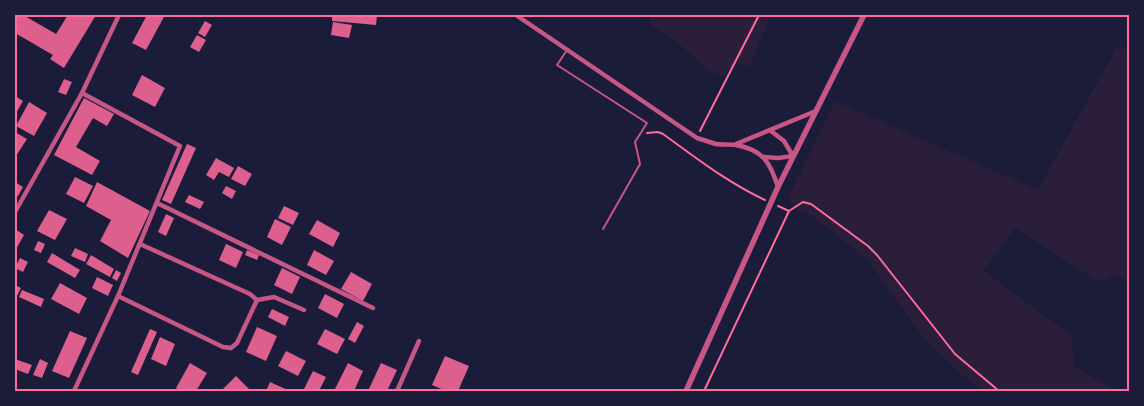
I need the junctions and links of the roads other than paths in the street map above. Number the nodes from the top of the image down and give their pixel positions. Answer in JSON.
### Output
{"nodes":[{"id":1,"x":119,"y":15,"type":"edge"},
{"id":2,"x":516,"y":15,"type":"edge"},
{"id":3,"x":864,"y":15,"type":"edge"},
{"id":4,"x":567,"y":50,"type":"junction"},
{"id":5,"x":82,"y":93,"type":"junction"},
{"id":6,"x":816,"y":111,"type":"junction"},
{"id":7,"x":771,"y":130,"type":"junction"},
{"id":8,"x":735,"y":144,"type":"junction"},
{"id":9,"x":793,"y":156,"type":"junction"},
{"id":10,"x":764,"y":157,"type":"junction"},
{"id":11,"x":778,"y":187,"type":"junction"},
{"id":12,"x":157,"y":203,"type":"junction"},
{"id":13,"x":15,"y":212,"type":"edge"},
{"id":14,"x":603,"y":229,"type":"dead end"},
{"id":15,"x":140,"y":244,"type":"junction"},
{"id":16,"x":118,"y":296,"type":"junction"},
{"id":17,"x":257,"y":300,"type":"junction"},
{"id":18,"x":372,"y":308,"type":"dead end"},
{"id":19,"x":304,"y":310,"type":"dead end"},
{"id":20,"x":419,"y":341,"type":"dead end"},
{"id":21,"x":74,"y":391,"type":"edge"},
{"id":22,"x":397,"y":391,"type":"edge"},
{"id":23,"x":686,"y":391,"type":"edge"}],
"edges":[{"from":1,"to":5,"type":"street"},
{"from":2,"to":4,"type":"street"},
{"from":3,"to":6,"type":"street"},
{"from":4,"to":8,"type":"street"},
{"from":4,"to":14,"type":"lane"},
{"from":5,"to":12,"type":"street"},
{"from":5,"to":13,"type":"street"},
{"from":6,"to":7,"type":"street"},
{"from":6,"to":9,"type":"street"},
{"from":7,"to":8,"type":"street"},
{"from":7,"to":9,"type":"street"},
{"from":8,"to":10,"type":"street"},
{"from":9,"to":10,"type":"street"},
{"from":9,"to":11,"type":"street"},
{"from":10,"to":11,"type":"street"},
{"from":11,"to":23,"type":"street"},
{"from":12,"to":15,"type":"street"},
{"from":12,"to":18,"type":"street"},
{"from":15,"to":16,"type":"street"},
{"from":15,"to":17,"type":"street"},
{"from":16,"to":17,"type":"street"},
{"from":16,"to":21,"type":"street"},
{"from":17,"to":19,"type":"street"},
{"from":20,"to":22,"type":"street"}]}
